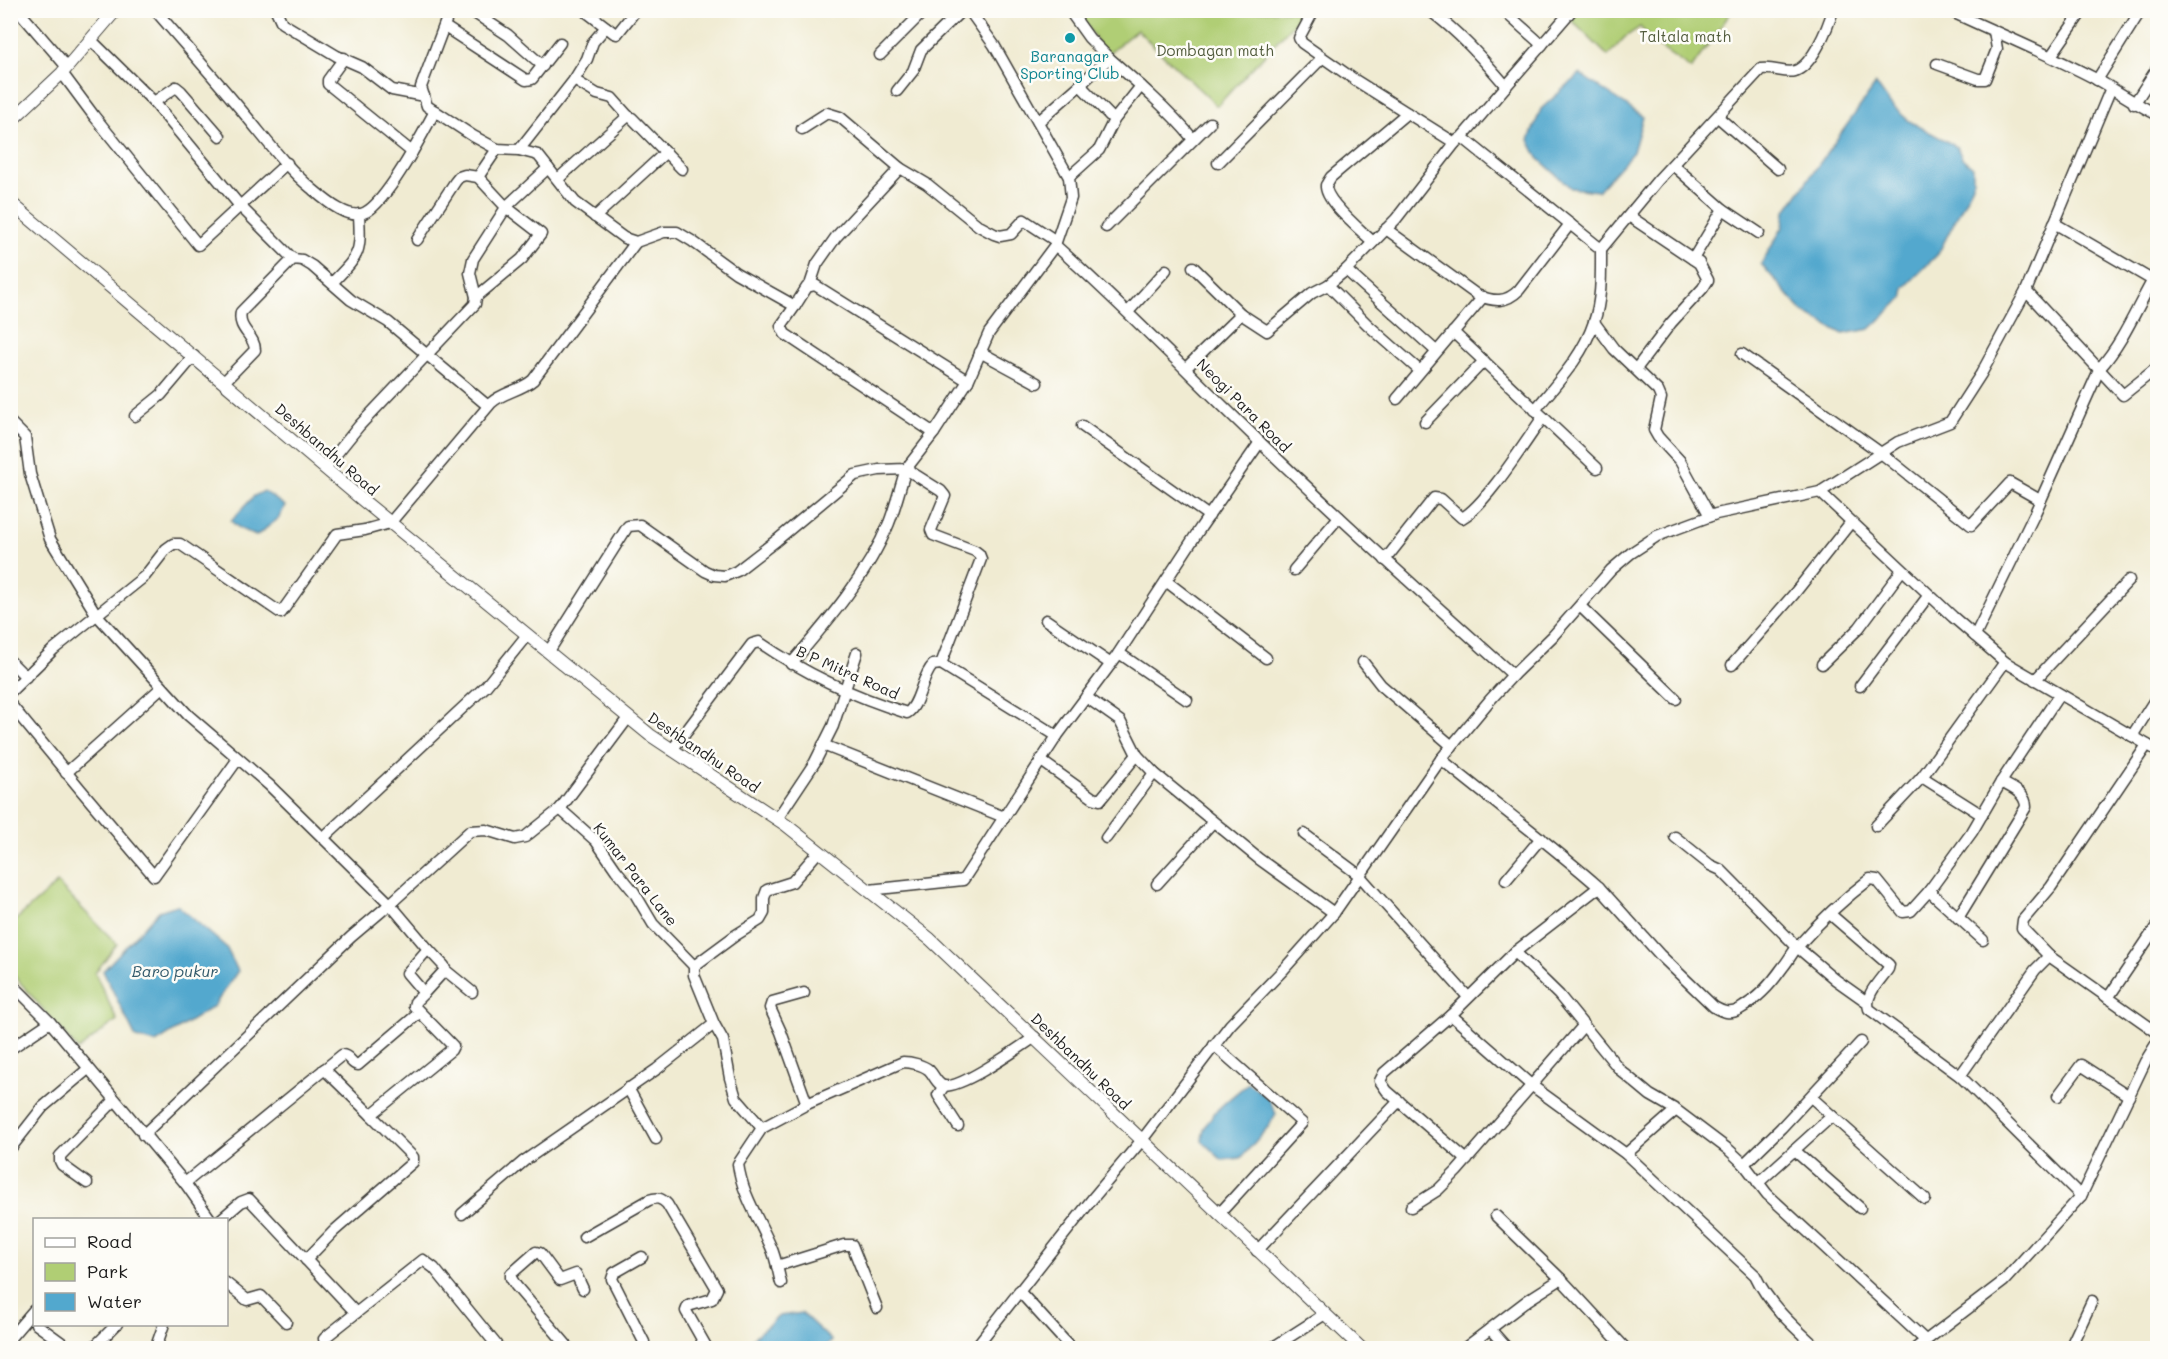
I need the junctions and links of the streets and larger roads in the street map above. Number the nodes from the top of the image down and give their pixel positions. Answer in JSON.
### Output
{"nodes":[{"id":1,"x":18,"y":10,"type":"edge"},
{"id":2,"x":116,"y":10,"type":"edge"},
{"id":3,"x":155,"y":10,"type":"edge"},
{"id":4,"x":276,"y":10,"type":"edge"},
{"id":5,"x":450,"y":10,"type":"edge"},
{"id":6,"x":470,"y":10,"type":"edge"},
{"id":7,"x":584,"y":10,"type":"edge"},
{"id":8,"x":636,"y":10,"type":"edge"},
{"id":9,"x":925,"y":10,"type":"edge"},
{"id":10,"x":962,"y":10,"type":"edge"},
{"id":11,"x":969,"y":10,"type":"edge"},
{"id":12,"x":1069,"y":10,"type":"edge"},
{"id":13,"x":1314,"y":10,"type":"edge"},
{"id":14,"x":1429,"y":10,"type":"edge"},
{"id":15,"x":1503,"y":10,"type":"edge"},
{"id":16,"x":1572,"y":10,"type":"edge"},
{"id":17,"x":1833,"y":10,"type":"edge"},
{"id":18,"x":1948,"y":10,"type":"edge"},
{"id":19,"x":2083,"y":10,"type":"edge"},
{"id":20,"x":2141,"y":10,"type":"edge"},
{"id":21,"x":445,"y":27,"type":"junction"},
{"id":22,"x":606,"y":27,"type":"junction"},
{"id":23,"x":1994,"y":31,"type":"junction"},
{"id":24,"x":91,"y":40,"type":"junction"},
{"id":25,"x":560,"y":43,"type":"dead end"},
{"id":26,"x":1542,"y":45,"type":"junction"},
{"id":27,"x":880,"y":55,"type":"dead end"},
{"id":28,"x":2051,"y":56,"type":"junction"},
{"id":29,"x":344,"y":58,"type":"junction"},
{"id":30,"x":1108,"y":58,"type":"junction"},
{"id":31,"x":1322,"y":58,"type":"junction"},
{"id":32,"x":1937,"y":64,"type":"dead end"},
{"id":33,"x":543,"y":66,"type":"junction"},
{"id":34,"x":2157,"y":67,"type":"edge"},
{"id":35,"x":65,"y":70,"type":"junction"},
{"id":36,"x":2097,"y":80,"type":"junction"},
{"id":37,"x":574,"y":81,"type":"junction"},
{"id":38,"x":1080,"y":85,"type":"junction"},
{"id":39,"x":1142,"y":86,"type":"junction"},
{"id":40,"x":1506,"y":86,"type":"junction"},
{"id":41,"x":2111,"y":88,"type":"junction"},
{"id":42,"x":897,"y":91,"type":"dead end"},
{"id":43,"x":424,"y":96,"type":"junction"},
{"id":44,"x":154,"y":102,"type":"junction"},
{"id":45,"x":2134,"y":104,"type":"junction"},
{"id":46,"x":435,"y":111,"type":"junction"},
{"id":47,"x":1407,"y":113,"type":"junction"},
{"id":48,"x":2157,"y":115,"type":"edge"},
{"id":49,"x":628,"y":116,"type":"junction"},
{"id":50,"x":1718,"y":117,"type":"junction"},
{"id":51,"x":1114,"y":120,"type":"junction"},
{"id":52,"x":10,"y":122,"type":"edge"},
{"id":53,"x":1038,"y":122,"type":"junction"},
{"id":54,"x":1210,"y":123,"type":"dead end"},
{"id":55,"x":802,"y":129,"type":"dead end"},
{"id":56,"x":220,"y":136,"type":"dead end"},
{"id":57,"x":1193,"y":139,"type":"junction"},
{"id":58,"x":1459,"y":140,"type":"junction"},
{"id":59,"x":497,"y":150,"type":"junction"},
{"id":60,"x":519,"y":150,"type":"junction"},
{"id":61,"x":412,"y":152,"type":"junction"},
{"id":62,"x":666,"y":152,"type":"junction"},
{"id":63,"x":287,"y":163,"type":"junction"},
{"id":64,"x":1218,"y":163,"type":"dead end"},
{"id":65,"x":1673,"y":165,"type":"junction"},
{"id":66,"x":548,"y":168,"type":"junction"},
{"id":67,"x":900,"y":168,"type":"junction"},
{"id":68,"x":682,"y":169,"type":"dead end"},
{"id":69,"x":1778,"y":169,"type":"dead end"},
{"id":70,"x":478,"y":177,"type":"junction"},
{"id":71,"x":1069,"y":177,"type":"junction"},
{"id":72,"x":558,"y":179,"type":"junction"},
{"id":73,"x":10,"y":202,"type":"edge"},
{"id":74,"x":240,"y":206,"type":"junction"},
{"id":75,"x":506,"y":207,"type":"junction"},
{"id":76,"x":1723,"y":209,"type":"junction"},
{"id":77,"x":359,"y":214,"type":"junction"},
{"id":78,"x":1629,"y":216,"type":"junction"},
{"id":79,"x":595,"y":217,"type":"junction"},
{"id":80,"x":2054,"y":223,"type":"junction"},
{"id":81,"x":1570,"y":224,"type":"junction"},
{"id":82,"x":1106,"y":227,"type":"dead end"},
{"id":83,"x":1386,"y":229,"type":"junction"},
{"id":84,"x":1759,"y":232,"type":"dead end"},
{"id":85,"x":417,"y":240,"type":"dead end"},
{"id":86,"x":636,"y":242,"type":"junction"},
{"id":87,"x":1373,"y":242,"type":"junction"},
{"id":88,"x":1056,"y":243,"type":"junction"},
{"id":89,"x":1601,"y":249,"type":"junction"},
{"id":90,"x":293,"y":259,"type":"junction"},
{"id":91,"x":1693,"y":259,"type":"junction"},
{"id":92,"x":1193,"y":267,"type":"dead end"},
{"id":93,"x":1166,"y":270,"type":"dead end"},
{"id":94,"x":1346,"y":270,"type":"junction"},
{"id":95,"x":2155,"y":275,"type":"edge"},
{"id":96,"x":332,"y":283,"type":"junction"},
{"id":97,"x":810,"y":285,"type":"junction"},
{"id":98,"x":1328,"y":285,"type":"junction"},
{"id":99,"x":2026,"y":291,"type":"junction"},
{"id":100,"x":476,"y":297,"type":"junction"},
{"id":101,"x":1483,"y":297,"type":"junction"},
{"id":102,"x":795,"y":306,"type":"junction"},
{"id":103,"x":1128,"y":312,"type":"junction"},
{"id":104,"x":1241,"y":314,"type":"junction"},
{"id":105,"x":1594,"y":322,"type":"junction"},
{"id":106,"x":1453,"y":332,"type":"junction"},
{"id":107,"x":1436,"y":351,"type":"junction"},
{"id":108,"x":980,"y":352,"type":"junction"},
{"id":109,"x":429,"y":354,"type":"junction"},
{"id":110,"x":1742,"y":354,"type":"dead end"},
{"id":111,"x":194,"y":356,"type":"junction"},
{"id":112,"x":1484,"y":361,"type":"junction"},
{"id":113,"x":2157,"y":367,"type":"edge"},
{"id":114,"x":1186,"y":368,"type":"junction"},
{"id":115,"x":2100,"y":368,"type":"junction"},
{"id":116,"x":1636,"y":369,"type":"junction"},
{"id":117,"x":1420,"y":371,"type":"junction"},
{"id":118,"x":968,"y":381,"type":"junction"},
{"id":119,"x":224,"y":382,"type":"junction"},
{"id":120,"x":1037,"y":383,"type":"dead end"},
{"id":121,"x":1397,"y":399,"type":"dead end"},
{"id":122,"x":488,"y":406,"type":"junction"},
{"id":123,"x":1539,"y":414,"type":"junction"},
{"id":124,"x":135,"y":416,"type":"dead end"},
{"id":125,"x":10,"y":422,"type":"edge"},
{"id":126,"x":1425,"y":422,"type":"dead end"},
{"id":127,"x":1082,"y":426,"type":"dead end"},
{"id":128,"x":934,"y":433,"type":"junction"},
{"id":129,"x":1260,"y":442,"type":"junction"},
{"id":130,"x":1881,"y":453,"type":"junction"},
{"id":131,"x":325,"y":468,"type":"junction"},
{"id":132,"x":1597,"y":468,"type":"dead end"},
{"id":133,"x":906,"y":469,"type":"junction"},
{"id":134,"x":1820,"y":492,"type":"junction"},
{"id":135,"x":2040,"y":500,"type":"junction"},
{"id":136,"x":1209,"y":516,"type":"junction"},
{"id":137,"x":1710,"y":516,"type":"junction"},
{"id":138,"x":1339,"y":517,"type":"junction"},
{"id":139,"x":1851,"y":522,"type":"junction"},
{"id":140,"x":390,"y":523,"type":"junction"},
{"id":141,"x":1385,"y":560,"type":"junction"},
{"id":142,"x":1294,"y":570,"type":"dead end"},
{"id":143,"x":1902,"y":570,"type":"junction"},
{"id":144,"x":2129,"y":580,"type":"dead end"},
{"id":145,"x":1166,"y":581,"type":"junction"},
{"id":146,"x":1929,"y":595,"type":"junction"},
{"id":147,"x":1580,"y":606,"type":"junction"},
{"id":148,"x":96,"y":614,"type":"junction"},
{"id":149,"x":1046,"y":620,"type":"dead end"},
{"id":150,"x":527,"y":635,"type":"junction"},
{"id":151,"x":1975,"y":636,"type":"junction"},
{"id":152,"x":549,"y":651,"type":"junction"},
{"id":153,"x":857,"y":653,"type":"dead end"},
{"id":154,"x":1119,"y":653,"type":"junction"},
{"id":155,"x":1266,"y":658,"type":"dead end"},
{"id":156,"x":10,"y":660,"type":"edge"},
{"id":157,"x":1363,"y":662,"type":"dead end"},
{"id":158,"x":2006,"y":662,"type":"junction"},
{"id":159,"x":791,"y":664,"type":"junction"},
{"id":160,"x":941,"y":664,"type":"junction"},
{"id":161,"x":1111,"y":664,"type":"junction"},
{"id":162,"x":1822,"y":664,"type":"dead end"},
{"id":163,"x":1732,"y":665,"type":"dead end"},
{"id":164,"x":1512,"y":675,"type":"junction"},
{"id":165,"x":26,"y":677,"type":"junction"},
{"id":166,"x":2035,"y":681,"type":"junction"},
{"id":167,"x":1860,"y":686,"type":"dead end"},
{"id":168,"x":162,"y":687,"type":"junction"},
{"id":169,"x":846,"y":689,"type":"junction"},
{"id":170,"x":10,"y":692,"type":"edge"},
{"id":171,"x":2059,"y":695,"type":"junction"},
{"id":172,"x":2157,"y":695,"type":"edge"},
{"id":173,"x":1086,"y":697,"type":"junction"},
{"id":174,"x":1676,"y":699,"type":"dead end"},
{"id":175,"x":1187,"y":700,"type":"dead end"},
{"id":176,"x":10,"y":704,"type":"edge"},
{"id":177,"x":628,"y":718,"type":"junction"},
{"id":178,"x":1057,"y":736,"type":"junction"},
{"id":179,"x":2132,"y":736,"type":"junction"},
{"id":180,"x":2147,"y":744,"type":"junction"},
{"id":181,"x":823,"y":745,"type":"junction"},
{"id":182,"x":1452,"y":746,"type":"junction"},
{"id":183,"x":672,"y":750,"type":"junction"},
{"id":184,"x":2157,"y":751,"type":"edge"},
{"id":185,"x":1137,"y":755,"type":"junction"},
{"id":186,"x":238,"y":759,"type":"junction"},
{"id":187,"x":1441,"y":759,"type":"junction"},
{"id":188,"x":1040,"y":760,"type":"junction"},
{"id":189,"x":66,"y":772,"type":"junction"},
{"id":190,"x":1154,"y":773,"type":"junction"},
{"id":191,"x":1922,"y":777,"type":"junction"},
{"id":192,"x":2001,"y":782,"type":"junction"},
{"id":193,"x":560,"y":809,"type":"junction"},
{"id":194,"x":1982,"y":815,"type":"junction"},
{"id":195,"x":1004,"y":817,"type":"junction"},
{"id":196,"x":777,"y":819,"type":"junction"},
{"id":197,"x":1213,"y":822,"type":"junction"},
{"id":198,"x":1876,"y":826,"type":"dead end"},
{"id":199,"x":1304,"y":834,"type":"dead end"},
{"id":200,"x":1675,"y":837,"type":"dead end"},
{"id":201,"x":323,"y":838,"type":"junction"},
{"id":202,"x":1106,"y":838,"type":"dead end"},
{"id":203,"x":1540,"y":838,"type":"junction"},
{"id":204,"x":819,"y":851,"type":"junction"},
{"id":205,"x":1359,"y":875,"type":"junction"},
{"id":206,"x":1506,"y":880,"type":"dead end"},
{"id":207,"x":1157,"y":884,"type":"dead end"},
{"id":208,"x":1599,"y":887,"type":"junction"},
{"id":209,"x":869,"y":890,"type":"junction"},
{"id":210,"x":1929,"y":891,"type":"junction"},
{"id":211,"x":390,"y":904,"type":"junction"},
{"id":212,"x":1334,"y":913,"type":"junction"},
{"id":213,"x":1830,"y":914,"type":"junction"},
{"id":214,"x":1958,"y":918,"type":"junction"},
{"id":215,"x":2156,"y":927,"type":"edge"},
{"id":216,"x":1983,"y":940,"type":"dead end"},
{"id":217,"x":1797,"y":947,"type":"junction"},
{"id":218,"x":428,"y":949,"type":"junction"},
{"id":219,"x":1515,"y":952,"type":"junction"},
{"id":220,"x":2049,"y":956,"type":"junction"},
{"id":221,"x":694,"y":966,"type":"junction"},
{"id":222,"x":445,"y":970,"type":"junction"},
{"id":223,"x":10,"y":982,"type":"edge"},
{"id":224,"x":472,"y":992,"type":"dead end"},
{"id":225,"x":424,"y":993,"type":"junction"},
{"id":226,"x":804,"y":993,"type":"dead end"},
{"id":227,"x":1468,"y":997,"type":"junction"},
{"id":228,"x":2108,"y":998,"type":"junction"},
{"id":229,"x":1867,"y":1002,"type":"junction"},
{"id":230,"x":419,"y":1013,"type":"junction"},
{"id":231,"x":1450,"y":1015,"type":"junction"},
{"id":232,"x":50,"y":1022,"type":"junction"},
{"id":233,"x":714,"y":1024,"type":"junction"},
{"id":234,"x":1584,"y":1025,"type":"junction"},
{"id":235,"x":2157,"y":1033,"type":"edge"},
{"id":236,"x":1035,"y":1037,"type":"junction"},
{"id":237,"x":2157,"y":1041,"type":"edge"},
{"id":238,"x":1861,"y":1042,"type":"dead end"},
{"id":239,"x":1214,"y":1045,"type":"junction"},
{"id":240,"x":10,"y":1049,"type":"edge"},
{"id":241,"x":88,"y":1069,"type":"junction"},
{"id":242,"x":324,"y":1070,"type":"junction"},
{"id":243,"x":1960,"y":1076,"type":"junction"},
{"id":244,"x":1531,"y":1085,"type":"junction"},
{"id":245,"x":944,"y":1086,"type":"junction"},
{"id":246,"x":628,"y":1088,"type":"junction"},
{"id":247,"x":2058,"y":1096,"type":"dead end"},
{"id":248,"x":2129,"y":1096,"type":"junction"},
{"id":249,"x":1811,"y":1097,"type":"junction"},
{"id":250,"x":114,"y":1101,"type":"junction"},
{"id":251,"x":1399,"y":1101,"type":"junction"},
{"id":252,"x":807,"y":1104,"type":"junction"},
{"id":253,"x":1676,"y":1110,"type":"junction"},
{"id":254,"x":371,"y":1115,"type":"junction"},
{"id":255,"x":1832,"y":1116,"type":"junction"},
{"id":256,"x":958,"y":1126,"type":"dead end"},
{"id":257,"x":762,"y":1128,"type":"junction"},
{"id":258,"x":143,"y":1134,"type":"junction"},
{"id":259,"x":656,"y":1139,"type":"dead end"},
{"id":260,"x":1142,"y":1140,"type":"junction"},
{"id":261,"x":10,"y":1149,"type":"edge"},
{"id":262,"x":1794,"y":1150,"type":"junction"},
{"id":263,"x":1626,"y":1154,"type":"junction"},
{"id":264,"x":1467,"y":1160,"type":"junction"},
{"id":265,"x":1744,"y":1164,"type":"junction"},
{"id":266,"x":87,"y":1183,"type":"dead end"},
{"id":267,"x":184,"y":1183,"type":"junction"},
{"id":268,"x":1758,"y":1183,"type":"junction"},
{"id":269,"x":2081,"y":1196,"type":"junction"},
{"id":270,"x":1925,"y":1199,"type":"dead end"},
{"id":271,"x":1411,"y":1207,"type":"dead end"},
{"id":272,"x":1860,"y":1208,"type":"dead end"},
{"id":273,"x":462,"y":1214,"type":"dead end"},
{"id":274,"x":1219,"y":1214,"type":"junction"},
{"id":275,"x":1496,"y":1216,"type":"dead end"},
{"id":276,"x":210,"y":1218,"type":"edge"},
{"id":277,"x":222,"y":1218,"type":"edge"},
{"id":278,"x":584,"y":1238,"type":"dead end"},
{"id":279,"x":1257,"y":1251,"type":"junction"},
{"id":280,"x":642,"y":1257,"type":"dead end"},
{"id":281,"x":306,"y":1260,"type":"junction"},
{"id":282,"x":777,"y":1266,"type":"junction"},
{"id":283,"x":1561,"y":1279,"type":"junction"},
{"id":284,"x":781,"y":1284,"type":"dead end"},
{"id":285,"x":228,"y":1285,"type":"edge"},
{"id":286,"x":583,"y":1289,"type":"dead end"},
{"id":287,"x":1019,"y":1291,"type":"junction"},
{"id":288,"x":2092,"y":1301,"type":"dead end"},
{"id":289,"x":877,"y":1308,"type":"dead end"},
{"id":290,"x":356,"y":1313,"type":"junction"},
{"id":291,"x":1325,"y":1314,"type":"junction"},
{"id":292,"x":33,"y":1319,"type":"edge"},
{"id":293,"x":286,"y":1322,"type":"dead end"},
{"id":294,"x":42,"y":1326,"type":"edge"},
{"id":295,"x":115,"y":1326,"type":"edge"},
{"id":296,"x":163,"y":1326,"type":"edge"},
{"id":297,"x":1490,"y":1329,"type":"junction"},
{"id":298,"x":10,"y":1338,"type":"edge"},
{"id":299,"x":1925,"y":1340,"type":"junction"},
{"id":300,"x":69,"y":1348,"type":"edge"},
{"id":301,"x":93,"y":1348,"type":"edge"},
{"id":302,"x":158,"y":1348,"type":"edge"},
{"id":303,"x":327,"y":1348,"type":"edge"},
{"id":304,"x":368,"y":1348,"type":"edge"},
{"id":305,"x":375,"y":1348,"type":"edge"},
{"id":306,"x":499,"y":1348,"type":"edge"},
{"id":307,"x":569,"y":1348,"type":"edge"},
{"id":308,"x":644,"y":1348,"type":"edge"},
{"id":309,"x":706,"y":1348,"type":"edge"},
{"id":310,"x":975,"y":1348,"type":"edge"},
{"id":311,"x":1071,"y":1348,"type":"edge"},
{"id":312,"x":1272,"y":1348,"type":"edge"},
{"id":313,"x":1361,"y":1348,"type":"edge"},
{"id":314,"x":1465,"y":1348,"type":"edge"},
{"id":315,"x":1507,"y":1348,"type":"edge"},
{"id":316,"x":1624,"y":1348,"type":"edge"},
{"id":317,"x":1817,"y":1348,"type":"edge"},
{"id":318,"x":1916,"y":1348,"type":"edge"},
{"id":319,"x":2070,"y":1348,"type":"edge"}],
"edges":[{"from":1,"to":35,"type":"street"},
{"from":2,"to":24,"type":"street"},
{"from":3,"to":63,"type":"street"},
{"from":4,"to":29,"type":"street"},
{"from":5,"to":21,"type":"street"},
{"from":6,"to":33,"type":"street"},
{"from":7,"to":22,"type":"street"},
{"from":8,"to":22,"type":"street"},
{"from":9,"to":27,"type":"street"},
{"from":10,"to":42,"type":"street"},
{"from":11,"to":53,"type":"street"},
{"from":12,"to":30,"type":"street"},
{"from":13,"to":31,"type":"street"},
{"from":14,"to":40,"type":"street"},
{"from":15,"to":26,"type":"street"},
{"from":16,"to":26,"type":"street"},
{"from":17,"to":50,"type":"street"},
{"from":18,"to":23,"type":"street"},
{"from":19,"to":28,"type":"street"},
{"from":20,"to":36,"type":"street"},
{"from":21,"to":33,"type":"street"},
{"from":21,"to":43,"type":"street"},
{"from":22,"to":37,"type":"street"},
{"from":23,"to":28,"type":"street"},
{"from":23,"to":32,"type":"street"},
{"from":24,"to":35,"type":"street"},
{"from":24,"to":44,"type":"street"},
{"from":25,"to":33,"type":"street"},
{"from":26,"to":40,"type":"street"},
{"from":28,"to":36,"type":"street"},
{"from":29,"to":43,"type":"street"},
{"from":29,"to":61,"type":"street"},
{"from":30,"to":38,"type":"street"},
{"from":30,"to":39,"type":"street"},
{"from":31,"to":47,"type":"street"},
{"from":31,"to":64,"type":"street"},
{"from":34,"to":45,"type":"street"},
{"from":35,"to":52,"type":"street"},
{"from":35,"to":74,"type":"street"},
{"from":36,"to":41,"type":"street"},
{"from":37,"to":49,"type":"street"},
{"from":37,"to":60,"type":"street"},
{"from":38,"to":51,"type":"street"},
{"from":38,"to":53,"type":"street"},
{"from":39,"to":51,"type":"street"},
{"from":39,"to":57,"type":"street"},
{"from":40,"to":58,"type":"street"},
{"from":41,"to":45,"type":"street"},
{"from":41,"to":80,"type":"street"},
{"from":43,"to":46,"type":"street"},
{"from":44,"to":56,"type":"street"},
{"from":44,"to":74,"type":"street"},
{"from":45,"to":48,"type":"street"},
{"from":46,"to":59,"type":"street"},
{"from":46,"to":61,"type":"street"},
{"from":47,"to":58,"type":"street"},
{"from":47,"to":87,"type":"street"},
{"from":49,"to":62,"type":"street"},
{"from":49,"to":72,"type":"street"},
{"from":50,"to":65,"type":"street"},
{"from":50,"to":69,"type":"street"},
{"from":51,"to":71,"type":"street"},
{"from":53,"to":71,"type":"street"},
{"from":54,"to":57,"type":"street"},
{"from":55,"to":67,"type":"street"},
{"from":57,"to":82,"type":"street"},
{"from":58,"to":81,"type":"street"},
{"from":58,"to":83,"type":"street"},
{"from":59,"to":60,"type":"street"},
{"from":59,"to":70,"type":"street"},
{"from":60,"to":66,"type":"street"},
{"from":61,"to":77,"type":"street"},
{"from":62,"to":68,"type":"street"},
{"from":62,"to":79,"type":"street"},
{"from":63,"to":74,"type":"street"},
{"from":63,"to":77,"type":"street"},
{"from":65,"to":76,"type":"street"},
{"from":65,"to":78,"type":"street"},
{"from":66,"to":72,"type":"street"},
{"from":66,"to":75,"type":"street"},
{"from":67,"to":88,"type":"street","name":"Neogi Para Road"},
{"from":67,"to":97,"type":"street"},
{"from":70,"to":75,"type":"street"},
{"from":70,"to":85,"type":"street"},
{"from":71,"to":88,"type":"street"},
{"from":72,"to":79,"type":"street"},
{"from":73,"to":111,"type":"street","name":"Deshbandhu Road"},
{"from":74,"to":90,"type":"street"},
{"from":75,"to":100,"type":"street"},
{"from":75,"to":100,"type":"street"},
{"from":76,"to":84,"type":"street"},
{"from":76,"to":91,"type":"street"},
{"from":77,"to":96,"type":"street"},
{"from":78,"to":89,"type":"street"},
{"from":78,"to":91,"type":"street"},
{"from":79,"to":86,"type":"street"},
{"from":80,"to":95,"type":"street"},
{"from":80,"to":99,"type":"street"},
{"from":81,"to":89,"type":"street"},
{"from":81,"to":101,"type":"street"},
{"from":83,"to":87,"type":"street"},
{"from":83,"to":101,"type":"street"},
{"from":86,"to":102,"type":"street"},
{"from":86,"to":122,"type":"street"},
{"from":87,"to":94,"type":"street"},
{"from":88,"to":103,"type":"street","name":"Neogi Para Road"},
{"from":88,"to":108,"type":"street"},
{"from":89,"to":105,"type":"street"},
{"from":90,"to":96,"type":"street"},
{"from":90,"to":119,"type":"street"},
{"from":91,"to":116,"type":"street"},
{"from":92,"to":104,"type":"street"},
{"from":93,"to":103,"type":"street"},
{"from":94,"to":98,"type":"street"},
{"from":94,"to":107,"type":"street"},
{"from":95,"to":115,"type":"street"},
{"from":96,"to":109,"type":"street"},
{"from":97,"to":102,"type":"street"},
{"from":97,"to":118,"type":"street"},
{"from":98,"to":104,"type":"street"},
{"from":98,"to":117,"type":"street"},
{"from":99,"to":115,"type":"street"},
{"from":99,"to":130,"type":"street"},
{"from":100,"to":109,"type":"street"},
{"from":101,"to":106,"type":"street"},
{"from":102,"to":128,"type":"street"},
{"from":103,"to":114,"type":"street","name":"Neogi Para Road"},
{"from":104,"to":114,"type":"street"},
{"from":105,"to":116,"type":"street"},
{"from":105,"to":123,"type":"street"},
{"from":106,"to":107,"type":"street"},
{"from":106,"to":112,"type":"street"},
{"from":107,"to":117,"type":"street"},
{"from":108,"to":118,"type":"street"},
{"from":108,"to":120,"type":"street"},
{"from":109,"to":122,"type":"street"},
{"from":109,"to":131,"type":"street"},
{"from":110,"to":130,"type":"street"},
{"from":111,"to":119,"type":"street","name":"Deshbandhu Road"},
{"from":111,"to":124,"type":"street"},
{"from":112,"to":123,"type":"street"},
{"from":112,"to":126,"type":"street"},
{"from":113,"to":115,"type":"street"},
{"from":114,"to":129,"type":"street","name":"Neogi Para Road"},
{"from":115,"to":135,"type":"street"},
{"from":116,"to":137,"type":"street"},
{"from":117,"to":121,"type":"street"},
{"from":118,"to":128,"type":"street"},
{"from":119,"to":131,"type":"street","name":"Deshbandhu Road"},
{"from":122,"to":140,"type":"street"},
{"from":123,"to":132,"type":"street"},
{"from":123,"to":141,"type":"street"},
{"from":125,"to":148,"type":"street"},
{"from":127,"to":136,"type":"street"},
{"from":128,"to":133,"type":"street"},
{"from":129,"to":136,"type":"street"},
{"from":129,"to":138,"type":"street","name":"Neogi Para Road"},
{"from":130,"to":134,"type":"street"},
{"from":130,"to":135,"type":"street"},
{"from":131,"to":140,"type":"street","name":"Deshbandhu Road"},
{"from":133,"to":152,"type":"street"},
{"from":133,"to":159,"type":"street"},
{"from":133,"to":160,"type":"street"},
{"from":134,"to":137,"type":"street"},
{"from":134,"to":139,"type":"street"},
{"from":135,"to":151,"type":"street"},
{"from":136,"to":145,"type":"street"},
{"from":137,"to":147,"type":"street"},
{"from":138,"to":141,"type":"street","name":"Neogi Para Road"},
{"from":138,"to":142,"type":"street"},
{"from":139,"to":143,"type":"street"},
{"from":139,"to":163,"type":"street"},
{"from":140,"to":148,"type":"street"},
{"from":140,"to":150,"type":"street","name":"Deshbandhu Road"},
{"from":141,"to":164,"type":"street","name":"Neogi Para Road"},
{"from":143,"to":146,"type":"street"},
{"from":143,"to":162,"type":"street"},
{"from":144,"to":166,"type":"street"},
{"from":145,"to":154,"type":"street"},
{"from":145,"to":155,"type":"street"},
{"from":146,"to":151,"type":"street"},
{"from":146,"to":167,"type":"street"},
{"from":147,"to":164,"type":"street"},
{"from":147,"to":174,"type":"street"},
{"from":148,"to":165,"type":"street"},
{"from":148,"to":168,"type":"street"},
{"from":149,"to":161,"type":"street"},
{"from":150,"to":152,"type":"street","name":"Deshbandhu Road"},
{"from":150,"to":201,"type":"street"},
{"from":151,"to":158,"type":"street"},
{"from":152,"to":177,"type":"street","name":"Deshbandhu Road"},
{"from":153,"to":169,"type":"street"},
{"from":154,"to":161,"type":"street"},
{"from":154,"to":175,"type":"street"},
{"from":156,"to":165,"type":"street"},
{"from":157,"to":182,"type":"street"},
{"from":158,"to":166,"type":"street"},
{"from":158,"to":191,"type":"street"},
{"from":159,"to":169,"type":"street","name":"B P Mitra Road"},
{"from":159,"to":183,"type":"street","name":"B P Mitra Road"},
{"from":160,"to":169,"type":"street","name":"B P Mitra Road"},
{"from":160,"to":178,"type":"street"},
{"from":161,"to":173,"type":"street"},
{"from":164,"to":182,"type":"street"},
{"from":165,"to":170,"type":"street"},
{"from":166,"to":171,"type":"street"},
{"from":168,"to":186,"type":"street"},
{"from":168,"to":189,"type":"street"},
{"from":169,"to":181,"type":"street"},
{"from":171,"to":179,"type":"street"},
{"from":171,"to":192,"type":"street"},
{"from":172,"to":179,"type":"street"},
{"from":173,"to":178,"type":"street"},
{"from":173,"to":185,"type":"street"},
{"from":176,"to":189,"type":"street"},
{"from":177,"to":183,"type":"street","name":"Deshbandhu Road"},
{"from":177,"to":193,"type":"street"},
{"from":178,"to":188,"type":"street"},
{"from":179,"to":180,"type":"street"},
{"from":180,"to":184,"type":"street"},
{"from":180,"to":220,"type":"street"},
{"from":181,"to":195,"type":"street"},
{"from":181,"to":196,"type":"street"},
{"from":182,"to":187,"type":"street"},
{"from":183,"to":196,"type":"street","name":"Deshbandhu Road"},
{"from":185,"to":188,"type":"street"},
{"from":185,"to":190,"type":"street"},
{"from":186,"to":189,"type":"street"},
{"from":186,"to":201,"type":"street"},
{"from":187,"to":203,"type":"street"},
{"from":187,"to":205,"type":"street"},
{"from":188,"to":195,"type":"street"},
{"from":190,"to":197,"type":"street"},
{"from":190,"to":202,"type":"street"},
{"from":191,"to":194,"type":"street"},
{"from":191,"to":198,"type":"street"},
{"from":192,"to":194,"type":"street"},
{"from":192,"to":214,"type":"street"},
{"from":193,"to":211,"type":"street"},
{"from":193,"to":221,"type":"street","name":"Kumar Para Lane"},
{"from":194,"to":210,"type":"street"},
{"from":195,"to":209,"type":"street"},
{"from":196,"to":204,"type":"street","name":"Deshbandhu Road"},
{"from":197,"to":207,"type":"street"},
{"from":197,"to":212,"type":"street"},
{"from":199,"to":205,"type":"street"},
{"from":200,"to":217,"type":"street"},
{"from":201,"to":211,"type":"street"},
{"from":203,"to":206,"type":"street"},
{"from":203,"to":208,"type":"street"},
{"from":204,"to":209,"type":"street","name":"Deshbandhu Road"},
{"from":204,"to":221,"type":"street"},
{"from":205,"to":212,"type":"street"},
{"from":205,"to":227,"type":"street"},
{"from":208,"to":217,"type":"street"},
{"from":208,"to":219,"type":"street"},
{"from":209,"to":236,"type":"street","name":"Deshbandhu Road"},
{"from":210,"to":213,"type":"street"},
{"from":210,"to":214,"type":"street"},
{"from":211,"to":218,"type":"street"},
{"from":211,"to":258,"type":"street"},
{"from":212,"to":239,"type":"street"},
{"from":213,"to":217,"type":"street"},
{"from":213,"to":229,"type":"street"},
{"from":214,"to":216,"type":"street"},
{"from":215,"to":228,"type":"street"},
{"from":217,"to":229,"type":"street"},
{"from":218,"to":222,"type":"street"},
{"from":218,"to":225,"type":"street"},
{"from":219,"to":227,"type":"street"},
{"from":219,"to":234,"type":"street"},
{"from":220,"to":228,"type":"street"},
{"from":220,"to":243,"type":"street"},
{"from":221,"to":233,"type":"street","name":"Kumar Para Lane"},
{"from":222,"to":224,"type":"street"},
{"from":222,"to":225,"type":"street"},
{"from":223,"to":232,"type":"street"},
{"from":225,"to":230,"type":"street"},
{"from":226,"to":252,"type":"street"},
{"from":227,"to":231,"type":"street"},
{"from":228,"to":235,"type":"street"},
{"from":229,"to":243,"type":"street"},
{"from":230,"to":242,"type":"street"},
{"from":230,"to":254,"type":"street"},
{"from":231,"to":244,"type":"street"},
{"from":231,"to":251,"type":"street"},
{"from":232,"to":240,"type":"street"},
{"from":232,"to":241,"type":"street"},
{"from":233,"to":246,"type":"street"},
{"from":233,"to":257,"type":"street","name":"Kumar Para Lane"},
{"from":234,"to":244,"type":"street"},
{"from":234,"to":253,"type":"street"},
{"from":236,"to":245,"type":"street"},
{"from":236,"to":260,"type":"street","name":"Deshbandhu Road"},
{"from":237,"to":248,"type":"street"},
{"from":238,"to":249,"type":"street"},
{"from":239,"to":260,"type":"street"},
{"from":239,"to":274,"type":"street"},
{"from":241,"to":250,"type":"street"},
{"from":241,"to":261,"type":"street"},
{"from":242,"to":254,"type":"street"},
{"from":242,"to":267,"type":"street"},
{"from":243,"to":269,"type":"street"},
{"from":244,"to":263,"type":"street"},
{"from":244,"to":264,"type":"street"},
{"from":245,"to":252,"type":"street"},
{"from":245,"to":256,"type":"street"},
{"from":246,"to":259,"type":"street"},
{"from":246,"to":273,"type":"street"},
{"from":247,"to":248,"type":"street"},
{"from":248,"to":269,"type":"street"},
{"from":249,"to":255,"type":"street"},
{"from":249,"to":265,"type":"street"},
{"from":250,"to":258,"type":"street"},
{"from":250,"to":266,"type":"street"},
{"from":251,"to":264,"type":"street"},
{"from":251,"to":279,"type":"street"},
{"from":252,"to":257,"type":"street"},
{"from":253,"to":263,"type":"street"},
{"from":253,"to":265,"type":"street"},
{"from":254,"to":281,"type":"street"},
{"from":255,"to":262,"type":"street"},
{"from":255,"to":270,"type":"street"},
{"from":257,"to":282,"type":"street"},
{"from":258,"to":267,"type":"street"},
{"from":260,"to":274,"type":"street","name":"Deshbandhu Road"},
{"from":260,"to":287,"type":"street"},
{"from":262,"to":268,"type":"street"},
{"from":262,"to":272,"type":"street"},
{"from":263,"to":317,"type":"street"},
{"from":264,"to":271,"type":"street"},
{"from":265,"to":268,"type":"street"},
{"from":267,"to":276,"type":"street"},
{"from":268,"to":299,"type":"street"},
{"from":269,"to":299,"type":"street"},
{"from":274,"to":279,"type":"street","name":"Deshbandhu Road"},
{"from":275,"to":283,"type":"street"},
{"from":277,"to":281,"type":"street"},
{"from":278,"to":309,"type":"street"},
{"from":279,"to":291,"type":"street","name":"Deshbandhu Road"},
{"from":280,"to":308,"type":"street"},
{"from":281,"to":290,"type":"street"},
{"from":282,"to":284,"type":"street"},
{"from":282,"to":289,"type":"street"},
{"from":283,"to":297,"type":"street"},
{"from":283,"to":316,"type":"street"},
{"from":285,"to":293,"type":"street"},
{"from":286,"to":307,"type":"street"},
{"from":287,"to":310,"type":"street"},
{"from":287,"to":311,"type":"street"},
{"from":288,"to":319,"type":"street"},
{"from":290,"to":303,"type":"street"},
{"from":290,"to":306,"type":"street"},
{"from":291,"to":312,"type":"street"},
{"from":291,"to":313,"type":"street","name":"Deshbandhu Road"},
{"from":292,"to":298,"type":"street"},
{"from":294,"to":300,"type":"street"},
{"from":295,"to":301,"type":"street"},
{"from":296,"to":302,"type":"street"},
{"from":297,"to":314,"type":"street"},
{"from":297,"to":315,"type":"street"},
{"from":299,"to":318,"type":"street"},
{"from":304,"to":305,"type":"street"}]}
